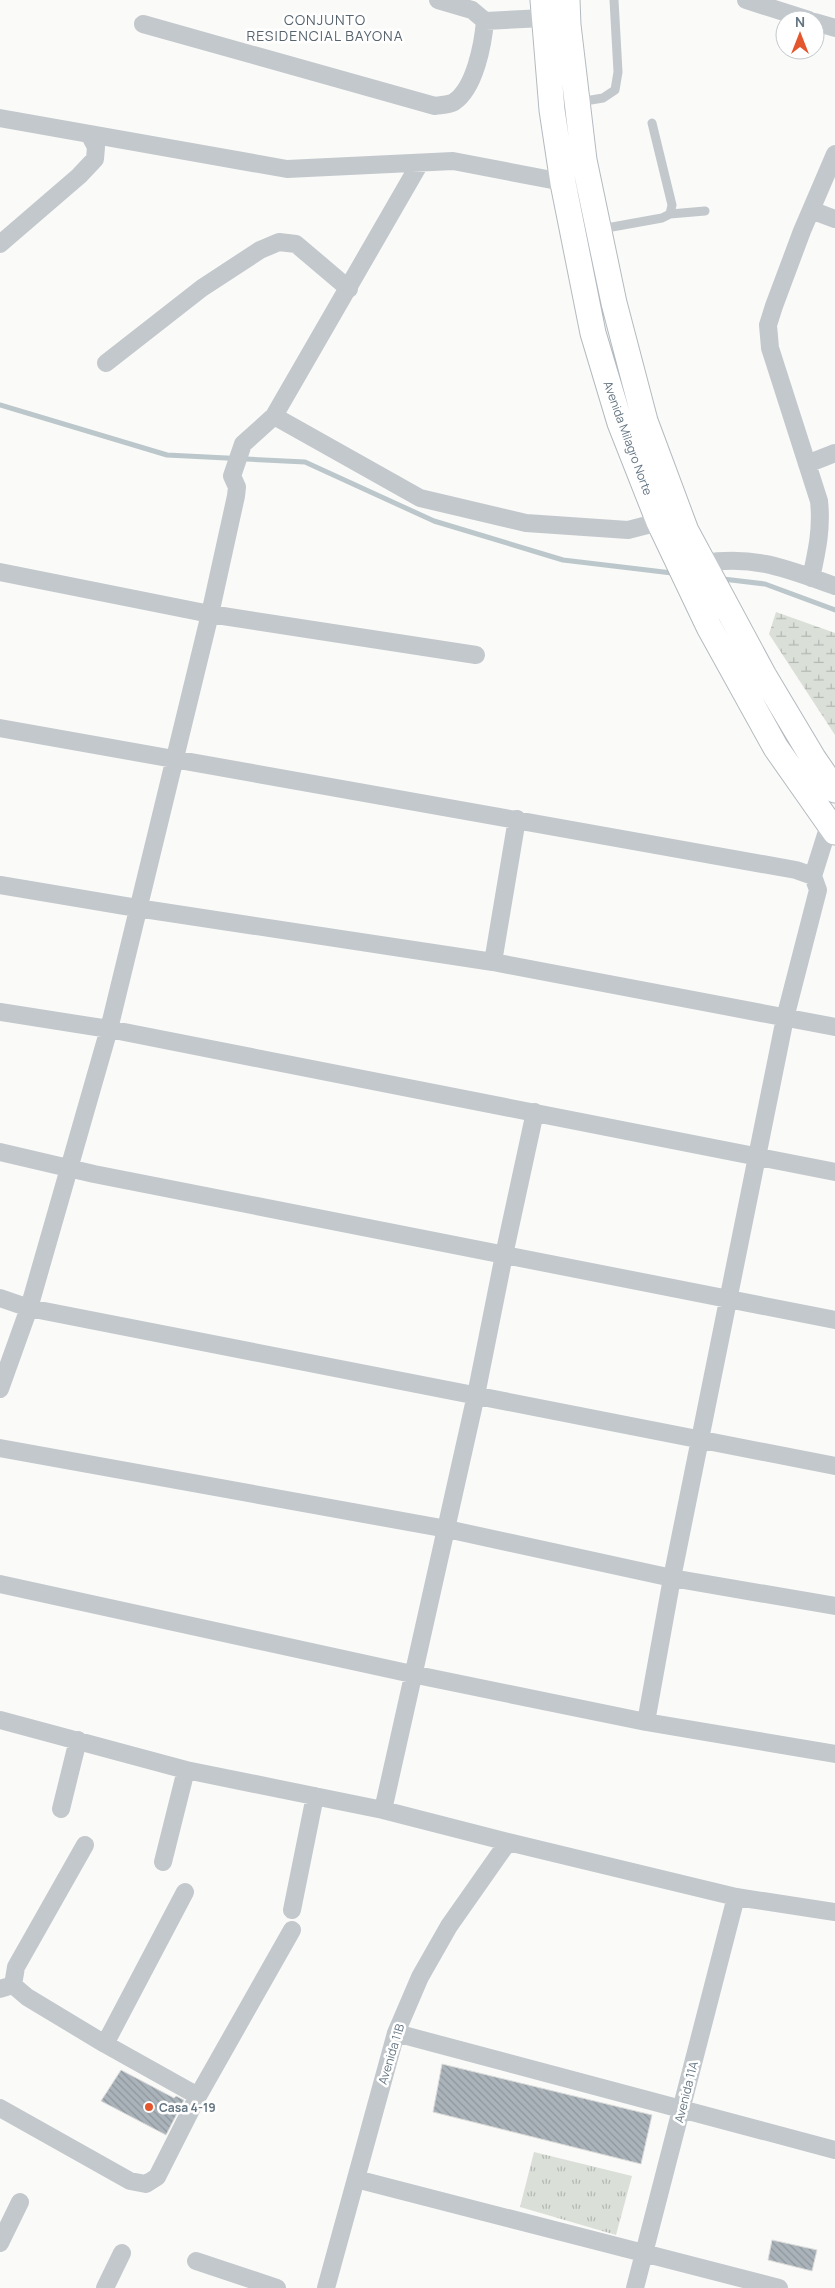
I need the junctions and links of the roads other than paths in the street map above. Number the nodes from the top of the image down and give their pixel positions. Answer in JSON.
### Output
{"nodes":[{"id":1,"x":438,"y":0,"type":"edge"},
{"id":2,"x":567,"y":0,"type":"edge"},
{"id":3,"x":614,"y":0,"type":"edge"},
{"id":4,"x":746,"y":0,"type":"edge"},
{"id":5,"x":544,"y":9,"type":"edge"},
{"id":6,"x":778,"y":10,"type":"edge"},
{"id":7,"x":485,"y":21,"type":"junction"},
{"id":8,"x":143,"y":24,"type":"dead end"},
{"id":9,"x":577,"y":103,"type":"junction"},
{"id":10,"x":0,"y":118,"type":"edge"},
{"id":11,"x":652,"y":123,"type":"dead end"},
{"id":12,"x":89,"y":134,"type":"junction"},
{"id":13,"x":835,"y":154,"type":"edge"},
{"id":14,"x":420,"y":163,"type":"junction"},
{"id":15,"x":563,"y":183,"type":"junction"},
{"id":16,"x":589,"y":185,"type":"junction"},
{"id":17,"x":811,"y":210,"type":"junction"},
{"id":18,"x":705,"y":211,"type":"dead end"},
{"id":19,"x":670,"y":214,"type":"junction"},
{"id":20,"x":835,"y":218,"type":"edge"},
{"id":21,"x":598,"y":229,"type":"junction"},
{"id":22,"x":0,"y":244,"type":"edge"},
{"id":23,"x":349,"y":289,"type":"junction"},
{"id":24,"x":106,"y":363,"type":"dead end"},
{"id":25,"x":274,"y":416,"type":"junction"},
{"id":26,"x":835,"y":453,"type":"edge"},
{"id":27,"x":807,"y":464,"type":"junction"},
{"id":28,"x":659,"y":522,"type":"junction"},
{"id":29,"x":704,"y":563,"type":"junction"},
{"id":30,"x":0,"y":572,"type":"edge"},
{"id":31,"x":811,"y":578,"type":"junction"},
{"id":32,"x":835,"y":586,"type":"edge"},
{"id":33,"x":210,"y":614,"type":"junction"},
{"id":34,"x":476,"y":655,"type":"dead end"},
{"id":35,"x":0,"y":728,"type":"edge"},
{"id":36,"x":175,"y":759,"type":"junction"},
{"id":37,"x":835,"y":790,"type":"edge"},
{"id":38,"x":517,"y":820,"type":"junction"},
{"id":39,"x":832,"y":829,"type":"edge"},
{"id":40,"x":813,"y":876,"type":"junction"},
{"id":41,"x":0,"y":885,"type":"edge"},
{"id":42,"x":138,"y":908,"type":"junction"},
{"id":43,"x":493,"y":962,"type":"junction"},
{"id":44,"x":2,"y":1015,"type":"edge"},
{"id":45,"x":785,"y":1018,"type":"junction"},
{"id":46,"x":835,"y":1027,"type":"edge"},
{"id":47,"x":109,"y":1029,"type":"junction"},
{"id":48,"x":535,"y":1112,"type":"junction"},
{"id":49,"x":0,"y":1152,"type":"edge"},
{"id":50,"x":757,"y":1157,"type":"junction"},
{"id":51,"x":69,"y":1168,"type":"junction"},
{"id":52,"x":835,"y":1172,"type":"edge"},
{"id":53,"x":504,"y":1255,"type":"junction"},
{"id":54,"x":0,"y":1298,"type":"edge"},
{"id":55,"x":729,"y":1299,"type":"junction"},
{"id":56,"x":29,"y":1308,"type":"junction"},
{"id":57,"x":835,"y":1320,"type":"edge"},
{"id":58,"x":0,"y":1389,"type":"edge"},
{"id":59,"x":476,"y":1395,"type":"junction"},
{"id":60,"x":701,"y":1439,"type":"junction"},
{"id":61,"x":0,"y":1448,"type":"edge"},
{"id":62,"x":835,"y":1466,"type":"edge"},
{"id":63,"x":446,"y":1529,"type":"junction"},
{"id":64,"x":672,"y":1578,"type":"junction"},
{"id":65,"x":0,"y":1584,"type":"edge"},
{"id":66,"x":835,"y":1606,"type":"edge"},
{"id":67,"x":412,"y":1674,"type":"junction"},
{"id":68,"x":0,"y":1720,"type":"edge"},
{"id":69,"x":646,"y":1722,"type":"junction"},
{"id":70,"x":78,"y":1740,"type":"junction"},
{"id":71,"x":835,"y":1754,"type":"edge"},
{"id":72,"x":186,"y":1770,"type":"junction"},
{"id":73,"x":315,"y":1796,"type":"junction"},
{"id":74,"x":61,"y":1809,"type":"dead end"},
{"id":75,"x":383,"y":1810,"type":"junction"},
{"id":76,"x":508,"y":1842,"type":"junction"},
{"id":77,"x":85,"y":1845,"type":"dead end"},
{"id":78,"x":163,"y":1862,"type":"dead end"},
{"id":79,"x":185,"y":1892,"type":"dead end"},
{"id":80,"x":736,"y":1897,"type":"junction"},
{"id":81,"x":292,"y":1910,"type":"dead end"},
{"id":82,"x":835,"y":1912,"type":"edge"},
{"id":83,"x":292,"y":1930,"type":"dead end"},
{"id":84,"x":6,"y":1987,"type":"edge"},
{"id":85,"x":396,"y":2034,"type":"junction"},
{"id":86,"x":105,"y":2044,"type":"junction"},
{"id":87,"x":198,"y":2096,"type":"junction"},
{"id":88,"x":0,"y":2108,"type":"edge"},
{"id":89,"x":682,"y":2109,"type":"junction"},
{"id":90,"x":835,"y":2150,"type":"edge"},
{"id":91,"x":356,"y":2179,"type":"junction"},
{"id":92,"x":20,"y":2202,"type":"dead end"},
{"id":93,"x":0,"y":2243,"type":"edge"},
{"id":94,"x":122,"y":2253,"type":"dead end"},
{"id":95,"x":644,"y":2253,"type":"junction"},
{"id":96,"x":196,"y":2261,"type":"dead end"},
{"id":97,"x":105,"y":2288,"type":"edge"},
{"id":98,"x":277,"y":2288,"type":"edge"},
{"id":99,"x":326,"y":2288,"type":"edge"},
{"id":100,"x":636,"y":2288,"type":"edge"},
{"id":101,"x":778,"y":2288,"type":"edge"}],
"edges":[{"from":1,"to":7,"type":"street"},
{"from":2,"to":9,"type":"main road","name":"Avenida Milagro Norte"},
{"from":3,"to":9,"type":"lane"},
{"from":4,"to":6,"type":"street"},
{"from":5,"to":7,"type":"street"},
{"from":5,"to":15,"type":"main road","name":"Avenida Milagro Norte"},
{"from":7,"to":8,"type":"street"},
{"from":9,"to":16,"type":"main road","name":"Avenida Milagro Norte"},
{"from":10,"to":12,"type":"street"},
{"from":11,"to":19,"type":"lane"},
{"from":12,"to":14,"type":"street"},
{"from":12,"to":22,"type":"street"},
{"from":13,"to":17,"type":"street"},
{"from":14,"to":15,"type":"street"},
{"from":14,"to":23,"type":"street"},
{"from":15,"to":16,"type":"street"},
{"from":15,"to":28,"type":"main road","name":"Avenida Milagro Norte"},
{"from":16,"to":21,"type":"main road","name":"Avenida Milagro Norte"},
{"from":17,"to":20,"type":"street"},
{"from":17,"to":27,"type":"street"},
{"from":18,"to":19,"type":"lane"},
{"from":19,"to":21,"type":"lane"},
{"from":21,"to":29,"type":"main road","name":"Avenida Milagro Norte"},
{"from":23,"to":24,"type":"street"},
{"from":23,"to":25,"type":"street"},
{"from":25,"to":28,"type":"street"},
{"from":25,"to":33,"type":"street"},
{"from":26,"to":27,"type":"street"},
{"from":27,"to":31,"type":"street"},
{"from":28,"to":39,"type":"main road","name":"Avenida Milagro Norte"},
{"from":29,"to":31,"type":"street"},
{"from":29,"to":37,"type":"main road","name":"Avenida Milagro Norte"},
{"from":30,"to":33,"type":"street"},
{"from":31,"to":32,"type":"street"},
{"from":33,"to":34,"type":"street"},
{"from":33,"to":36,"type":"street"},
{"from":35,"to":36,"type":"street"},
{"from":36,"to":38,"type":"street"},
{"from":36,"to":42,"type":"street"},
{"from":38,"to":40,"type":"street"},
{"from":38,"to":43,"type":"street"},
{"from":39,"to":40,"type":"street"},
{"from":40,"to":45,"type":"street"},
{"from":41,"to":42,"type":"street"},
{"from":42,"to":43,"type":"street"},
{"from":42,"to":47,"type":"street"},
{"from":43,"to":45,"type":"street"},
{"from":44,"to":47,"type":"street"},
{"from":45,"to":46,"type":"street"},
{"from":45,"to":50,"type":"street"},
{"from":47,"to":48,"type":"street"},
{"from":47,"to":51,"type":"street"},
{"from":48,"to":50,"type":"street"},
{"from":48,"to":53,"type":"street"},
{"from":49,"to":51,"type":"street"},
{"from":50,"to":52,"type":"street"},
{"from":50,"to":55,"type":"street"},
{"from":51,"to":53,"type":"street"},
{"from":51,"to":56,"type":"street"},
{"from":53,"to":55,"type":"street"},
{"from":53,"to":59,"type":"street"},
{"from":54,"to":56,"type":"street"},
{"from":55,"to":57,"type":"street"},
{"from":55,"to":60,"type":"street"},
{"from":56,"to":58,"type":"street"},
{"from":56,"to":59,"type":"street"},
{"from":59,"to":60,"type":"street"},
{"from":59,"to":63,"type":"street"},
{"from":60,"to":62,"type":"street"},
{"from":60,"to":64,"type":"street"},
{"from":61,"to":63,"type":"street"},
{"from":63,"to":64,"type":"street"},
{"from":63,"to":67,"type":"street"},
{"from":64,"to":66,"type":"street"},
{"from":64,"to":69,"type":"street"},
{"from":65,"to":67,"type":"street"},
{"from":67,"to":69,"type":"street"},
{"from":67,"to":75,"type":"street"},
{"from":68,"to":70,"type":"street"},
{"from":69,"to":71,"type":"street"},
{"from":70,"to":72,"type":"street"},
{"from":70,"to":74,"type":"street"},
{"from":72,"to":73,"type":"street"},
{"from":72,"to":78,"type":"street"},
{"from":73,"to":75,"type":"street"},
{"from":73,"to":81,"type":"street"},
{"from":75,"to":76,"type":"street"},
{"from":76,"to":80,"type":"street"},
{"from":76,"to":85,"type":"street","name":"Avenida 11B"},
{"from":77,"to":84,"type":"street"},
{"from":79,"to":86,"type":"street"},
{"from":80,"to":82,"type":"street"},
{"from":80,"to":89,"type":"street","name":"Avenida 11A"},
{"from":83,"to":87,"type":"street"},
{"from":84,"to":86,"type":"street"},
{"from":85,"to":89,"type":"street"},
{"from":85,"to":91,"type":"street","name":"Avenida 11B"},
{"from":86,"to":87,"type":"street"},
{"from":87,"to":88,"type":"street"},
{"from":89,"to":90,"type":"street"},
{"from":89,"to":95,"type":"street","name":"Avenida 11A"},
{"from":91,"to":95,"type":"street"},
{"from":91,"to":99,"type":"street","name":"Avenida 11B"},
{"from":92,"to":93,"type":"street"},
{"from":94,"to":97,"type":"street"},
{"from":95,"to":100,"type":"street","name":"Avenida 11A"},
{"from":95,"to":101,"type":"street"},
{"from":96,"to":98,"type":"street"}]}
